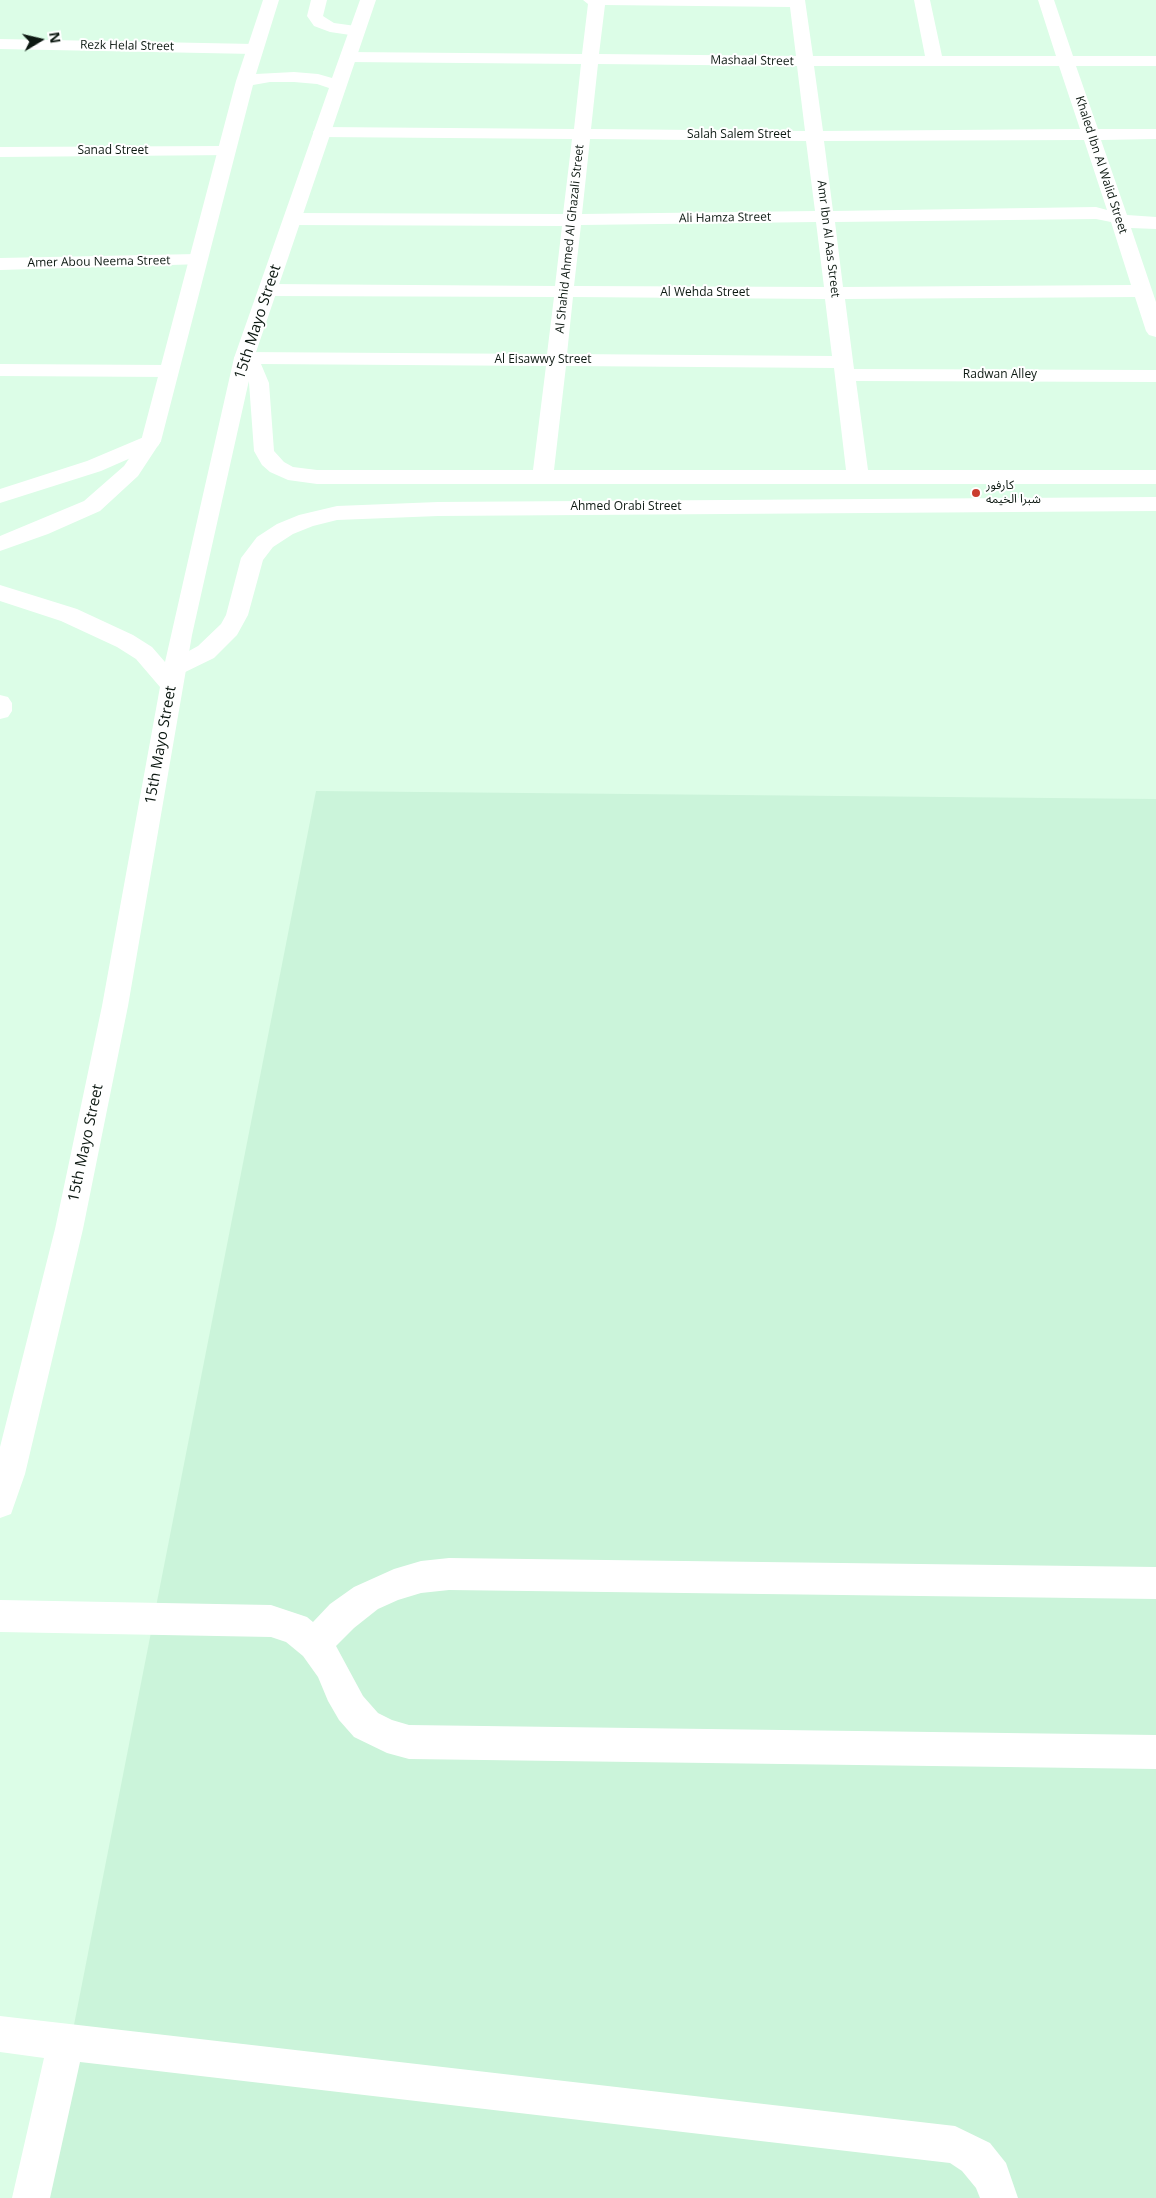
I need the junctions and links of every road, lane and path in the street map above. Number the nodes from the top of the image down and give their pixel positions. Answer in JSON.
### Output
{"nodes":[{"id":1,"x":271,"y":0,"type":"edge"},
{"id":2,"x":319,"y":0,"type":"edge"},
{"id":3,"x":368,"y":0,"type":"edge"},
{"id":4,"x":591,"y":0,"type":"edge"},
{"id":5,"x":597,"y":0,"type":"edge"},
{"id":6,"x":922,"y":0,"type":"edge"},
{"id":7,"x":1046,"y":0,"type":"edge"},
{"id":8,"x":797,"y":1,"type":"edge"},
{"id":9,"x":357,"y":31,"type":"junction"},
{"id":10,"x":0,"y":44,"type":"edge"},
{"id":11,"x":254,"y":49,"type":"junction"},
{"id":12,"x":348,"y":57,"type":"junction"},
{"id":13,"x":590,"y":59,"type":"junction"},
{"id":14,"x":805,"y":61,"type":"junction"},
{"id":15,"x":1066,"y":61,"type":"junction"},
{"id":16,"x":1156,"y":61,"type":"edge"},
{"id":17,"x":935,"y":62,"type":"junction"},
{"id":18,"x":246,"y":82,"type":"junction"},
{"id":19,"x":339,"y":85,"type":"junction"},
{"id":20,"x":322,"y":132,"type":"junction"},
{"id":21,"x":582,"y":134,"type":"junction"},
{"id":22,"x":1156,"y":134,"type":"edge"},
{"id":23,"x":1092,"y":135,"type":"junction"},
{"id":24,"x":814,"y":136,"type":"junction"},
{"id":25,"x":226,"y":151,"type":"junction"},
{"id":26,"x":0,"y":152,"type":"edge"},
{"id":27,"x":825,"y":217,"type":"junction"},
{"id":28,"x":1118,"y":218,"type":"junction"},
{"id":29,"x":293,"y":219,"type":"junction"},
{"id":30,"x":573,"y":220,"type":"junction"},
{"id":31,"x":1156,"y":223,"type":"edge"},
{"id":32,"x":197,"y":260,"type":"junction"},
{"id":33,"x":0,"y":264,"type":"edge"},
{"id":34,"x":268,"y":290,"type":"junction"},
{"id":35,"x":1143,"y":291,"type":"junction"},
{"id":36,"x":564,"y":292,"type":"junction"},
{"id":37,"x":834,"y":294,"type":"junction"},
{"id":38,"x":1156,"y":331,"type":"edge"},
{"id":39,"x":244,"y":358,"type":"junction"},
{"id":40,"x":556,"y":360,"type":"junction"},
{"id":41,"x":844,"y":368,"type":"junction"},
{"id":42,"x":0,"y":370,"type":"edge"},
{"id":43,"x":168,"y":371,"type":"junction"},
{"id":44,"x":1156,"y":376,"type":"edge"},
{"id":45,"x":151,"y":441,"type":"junction"},
{"id":46,"x":1156,"y":477,"type":"edge"},
{"id":47,"x":543,"y":478,"type":"junction"},
{"id":48,"x":858,"y":478,"type":"junction"},
{"id":49,"x":0,"y":496,"type":"edge"},
{"id":50,"x":1156,"y":504,"type":"edge"},
{"id":51,"x":0,"y":544,"type":"edge"},
{"id":52,"x":0,"y":594,"type":"edge"},
{"id":53,"x":174,"y":677,"type":"junction"},
{"id":54,"x":0,"y":1504,"type":"edge"},
{"id":55,"x":1156,"y":1583,"type":"edge"},
{"id":56,"x":0,"y":1616,"type":"edge"},
{"id":57,"x":315,"y":1644,"type":"junction"},
{"id":58,"x":1156,"y":1752,"type":"edge"},
{"id":59,"x":0,"y":2034,"type":"edge"},
{"id":60,"x":66,"y":2042,"type":"junction"},
{"id":61,"x":31,"y":2198,"type":"edge"},
{"id":62,"x":999,"y":2198,"type":"edge"}],
"edges":[{"from":1,"to":11,"type":"street"},
{"from":2,"to":9,"type":"street"},
{"from":3,"to":9,"type":"street","name":"15th Mayo Street"},
{"from":4,"to":5,"type":"street"},
{"from":5,"to":8,"type":"street"},
{"from":5,"to":13,"type":"street","name":"Al Shahid Ahmed Al Ghazali Street"},
{"from":6,"to":17,"type":"street"},
{"from":7,"to":15,"type":"street","name":"Khaled Ibn Al Walid Street"},
{"from":8,"to":14,"type":"street","name":"Amr Ibn Al Aas Street"},
{"from":9,"to":12,"type":"street","name":"15th Mayo Street"},
{"from":10,"to":11,"type":"street","name":"Rezk Helal Street"},
{"from":11,"to":18,"type":"street"},
{"from":12,"to":13,"type":"street","name":"Mashaal Street"},
{"from":12,"to":19,"type":"street","name":"15th Mayo Street"},
{"from":13,"to":14,"type":"street","name":"Mashaal Street"},
{"from":13,"to":21,"type":"street","name":"Al Shahid Ahmed Al Ghazali Street"},
{"from":14,"to":17,"type":"street","name":"Mashaal Street"},
{"from":14,"to":24,"type":"street","name":"Amr Ibn Al Aas Street"},
{"from":15,"to":16,"type":"street","name":"Mashaal Street"},
{"from":15,"to":17,"type":"street","name":"Mashaal Street"},
{"from":15,"to":23,"type":"street","name":"Khaled Ibn Al Walid Street"},
{"from":18,"to":19,"type":"street"},
{"from":18,"to":25,"type":"street"},
{"from":19,"to":20,"type":"street","name":"15th Mayo Street"},
{"from":20,"to":21,"type":"street","name":"Salah Salem Street"},
{"from":20,"to":29,"type":"street","name":"15th Mayo Street"},
{"from":21,"to":24,"type":"street","name":"Salah Salem Street"},
{"from":21,"to":30,"type":"street","name":"Al Shahid Ahmed Al Ghazali Street"},
{"from":22,"to":23,"type":"street","name":"Salah Salem Street"},
{"from":23,"to":24,"type":"street","name":"Salah Salem Street"},
{"from":23,"to":28,"type":"street","name":"Khaled Ibn Al Walid Street"},
{"from":24,"to":27,"type":"street","name":"Amr Ibn Al Aas Street"},
{"from":25,"to":26,"type":"street","name":"Sanad Street"},
{"from":25,"to":32,"type":"street"},
{"from":27,"to":28,"type":"street","name":"Ali Hamza Street"},
{"from":27,"to":30,"type":"street","name":"Ali Hamza Street"},
{"from":27,"to":37,"type":"street","name":"Amr Ibn Al Aas Street"},
{"from":28,"to":31,"type":"street","name":"Ali Hamza Street"},
{"from":28,"to":35,"type":"street","name":"Khaled Ibn Al Walid Street"},
{"from":29,"to":30,"type":"street","name":"Ali Hamza Street"},
{"from":29,"to":34,"type":"street","name":"15th Mayo Street"},
{"from":30,"to":36,"type":"street","name":"Al Shahid Ahmed Al Ghazali Street"},
{"from":32,"to":33,"type":"street","name":"Amer Abou Neema Street"},
{"from":32,"to":43,"type":"street"},
{"from":34,"to":36,"type":"street","name":"Al Wehda Street"},
{"from":34,"to":39,"type":"street","name":"15th Mayo Street"},
{"from":35,"to":37,"type":"street","name":"Al Wehda Street"},
{"from":35,"to":38,"type":"street","name":"Khaled Ibn Al Walid Street"},
{"from":36,"to":37,"type":"street","name":"Al Wehda Street"},
{"from":36,"to":40,"type":"street","name":"Al Shahid Ahmed Al Ghazali Street"},
{"from":37,"to":41,"type":"street","name":"Amr Ibn Al Aas Street"},
{"from":39,"to":40,"type":"street","name":"Al Eisawwy Street"},
{"from":39,"to":47,"type":"street","name":"Ahmed Orabi Street"},
{"from":39,"to":53,"type":"street","name":"15th Mayo Street"},
{"from":40,"to":41,"type":"street","name":"Al Eisawwy Street"},
{"from":40,"to":47,"type":"street","name":"Al Shahid Ahmed Al Ghazali Street"},
{"from":41,"to":44,"type":"street","name":"Radwan Alley"},
{"from":41,"to":48,"type":"street","name":"Amr Ibn Al Aas Street"},
{"from":42,"to":43,"type":"street"},
{"from":43,"to":45,"type":"street"},
{"from":45,"to":49,"type":"street"},
{"from":45,"to":51,"type":"street"},
{"from":46,"to":48,"type":"street","name":"Ahmed Orabi Street"},
{"from":47,"to":48,"type":"street","name":"Ahmed Orabi Street"},
{"from":50,"to":53,"type":"street","name":"Ahmed Orabi Street"},
{"from":52,"to":53,"type":"street"},
{"from":53,"to":54,"type":"street","name":"15th Mayo Street"},
{"from":55,"to":57,"type":"street"},
{"from":56,"to":57,"type":"street"},
{"from":57,"to":58,"type":"street"},
{"from":59,"to":60,"type":"street"},
{"from":60,"to":61,"type":"street"},
{"from":60,"to":62,"type":"street"}]}
